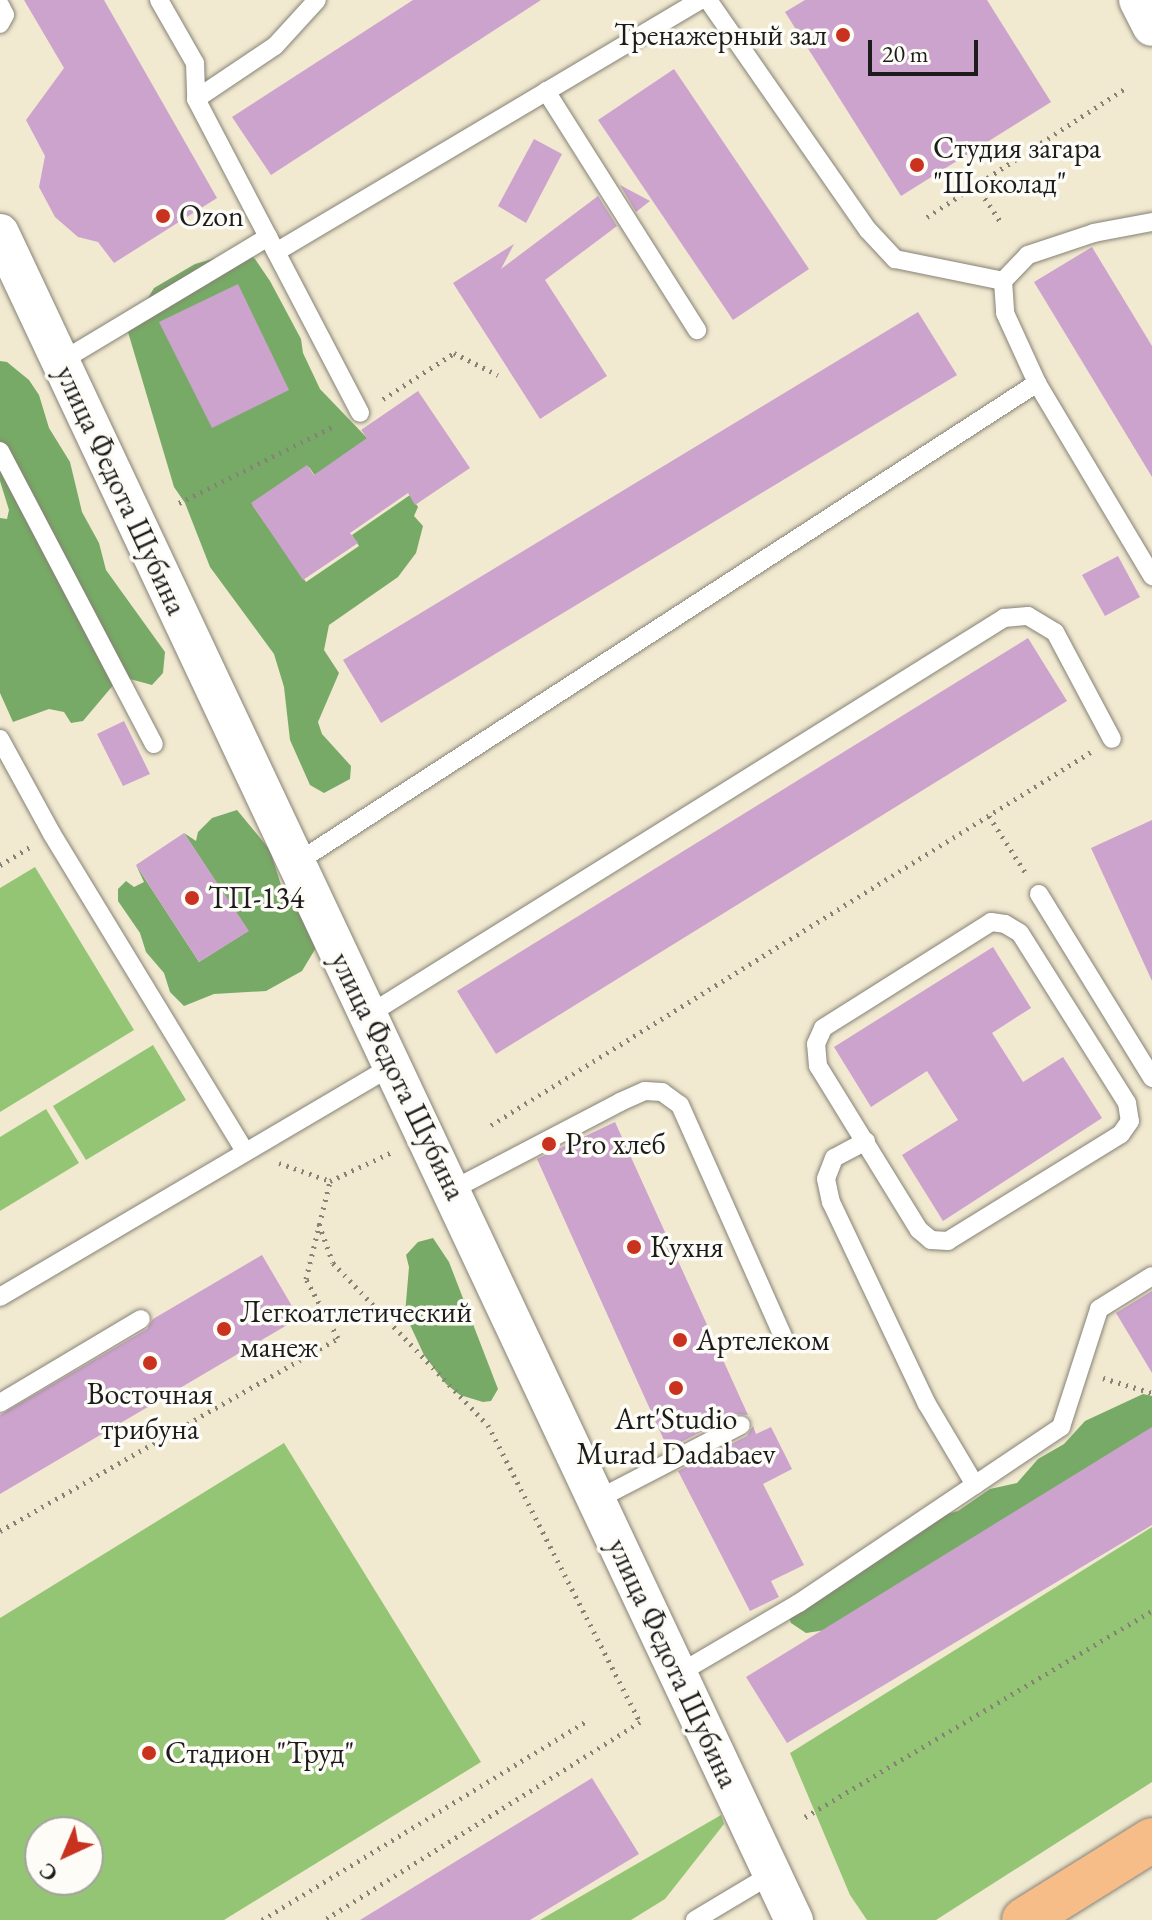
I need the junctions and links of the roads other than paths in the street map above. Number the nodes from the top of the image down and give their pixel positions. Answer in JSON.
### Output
{"nodes":[{"id":1,"x":159,"y":0,"type":"edge"},
{"id":2,"x":317,"y":0,"type":"edge"},
{"id":3,"x":700,"y":0,"type":"edge"},
{"id":4,"x":708,"y":0,"type":"edge"},
{"id":5,"x":1138,"y":0,"type":"edge"},
{"id":6,"x":0,"y":5,"type":"edge"},
{"id":7,"x":0,"y":24,"type":"edge"},
{"id":8,"x":1152,"y":27,"type":"edge"},
{"id":9,"x":546,"y":91,"type":"junction"},
{"id":10,"x":196,"y":99,"type":"junction"},
{"id":11,"x":1152,"y":222,"type":"edge"},
{"id":12,"x":0,"y":233,"type":"edge"},
{"id":13,"x":272,"y":244,"type":"junction"},
{"id":14,"x":1003,"y":281,"type":"junction"},
{"id":15,"x":697,"y":330,"type":"dead end"},
{"id":16,"x":60,"y":362,"type":"junction"},
{"id":17,"x":1037,"y":383,"type":"junction"},
{"id":18,"x":360,"y":413,"type":"road end"},
{"id":19,"x":0,"y":451,"type":"edge"},
{"id":20,"x":1152,"y":576,"type":"edge"},
{"id":21,"x":0,"y":739,"type":"edge"},
{"id":22,"x":1112,"y":739,"type":"road end"},
{"id":23,"x":154,"y":744,"type":"dead end"},
{"id":24,"x":296,"y":863,"type":"junction"},
{"id":25,"x":1039,"y":894,"type":"road end"},
{"id":26,"x":368,"y":1015,"type":"junction"},
{"id":27,"x":392,"y":1066,"type":"junction"},
{"id":28,"x":1152,"y":1078,"type":"edge"},
{"id":29,"x":866,"y":1141,"type":"junction"},
{"id":30,"x":245,"y":1151,"type":"junction"},
{"id":31,"x":452,"y":1190,"type":"junction"},
{"id":32,"x":1152,"y":1276,"type":"edge"},
{"id":33,"x":0,"y":1297,"type":"edge"},
{"id":34,"x":141,"y":1319,"type":"dead end"},
{"id":35,"x":784,"y":1339,"type":"dead end"},
{"id":36,"x":0,"y":1403,"type":"edge"},
{"id":37,"x":741,"y":1425,"type":"dead end"},
{"id":38,"x":975,"y":1485,"type":"junction"},
{"id":39,"x":596,"y":1500,"type":"junction"},
{"id":40,"x":678,"y":1674,"type":"junction"},
{"id":41,"x":1152,"y":1841,"type":"edge"},
{"id":42,"x":772,"y":1874,"type":"junction"},
{"id":43,"x":695,"y":1920,"type":"edge"},
{"id":44,"x":794,"y":1920,"type":"edge"},
{"id":45,"x":1024,"y":1920,"type":"edge"}],
"edges":[{"from":1,"to":10,"type":"lane"},
{"from":2,"to":10,"type":"lane"},
{"from":3,"to":9,"type":"lane"},
{"from":4,"to":14,"type":"lane"},
{"from":5,"to":8,"type":"street"},
{"from":6,"to":7,"type":"lane"},
{"from":9,"to":13,"type":"lane"},
{"from":9,"to":15,"type":"lane"},
{"from":10,"to":13,"type":"lane"},
{"from":11,"to":14,"type":"lane"},
{"from":12,"to":16,"type":"street","name":"улица Федота Шубина"},
{"from":13,"to":16,"type":"lane"},
{"from":13,"to":18,"type":"lane"},
{"from":14,"to":17,"type":"lane"},
{"from":16,"to":24,"type":"street","name":"улица Федота Шубина"},
{"from":17,"to":20,"type":"lane"},
{"from":17,"to":24,"type":"lane"},
{"from":19,"to":23,"type":"lane"},
{"from":21,"to":30,"type":"lane"},
{"from":22,"to":26,"type":"lane"},
{"from":24,"to":26,"type":"street","name":"улица Федота Шубина"},
{"from":25,"to":28,"type":"lane"},
{"from":26,"to":27,"type":"street","name":"улица Федота Шубина"},
{"from":27,"to":30,"type":"lane"},
{"from":27,"to":31,"type":"street","name":"улица Федота Шубина"},
{"from":29,"to":29,"type":"lane"},
{"from":29,"to":38,"type":"lane"},
{"from":30,"to":33,"type":"lane"},
{"from":31,"to":35,"type":"lane"},
{"from":31,"to":39,"type":"street","name":"улица Федота Шубина"},
{"from":32,"to":38,"type":"lane"},
{"from":34,"to":36,"type":"lane"},
{"from":37,"to":39,"type":"lane"},
{"from":38,"to":40,"type":"lane"},
{"from":39,"to":40,"type":"street","name":"улица Федота Шубина"},
{"from":40,"to":42,"type":"street","name":"улица Федота Шубина"},
{"from":41,"to":45,"type":"main road"},
{"from":42,"to":43,"type":"lane"},
{"from":42,"to":44,"type":"street","name":"улица Федота Шубина"}]}
